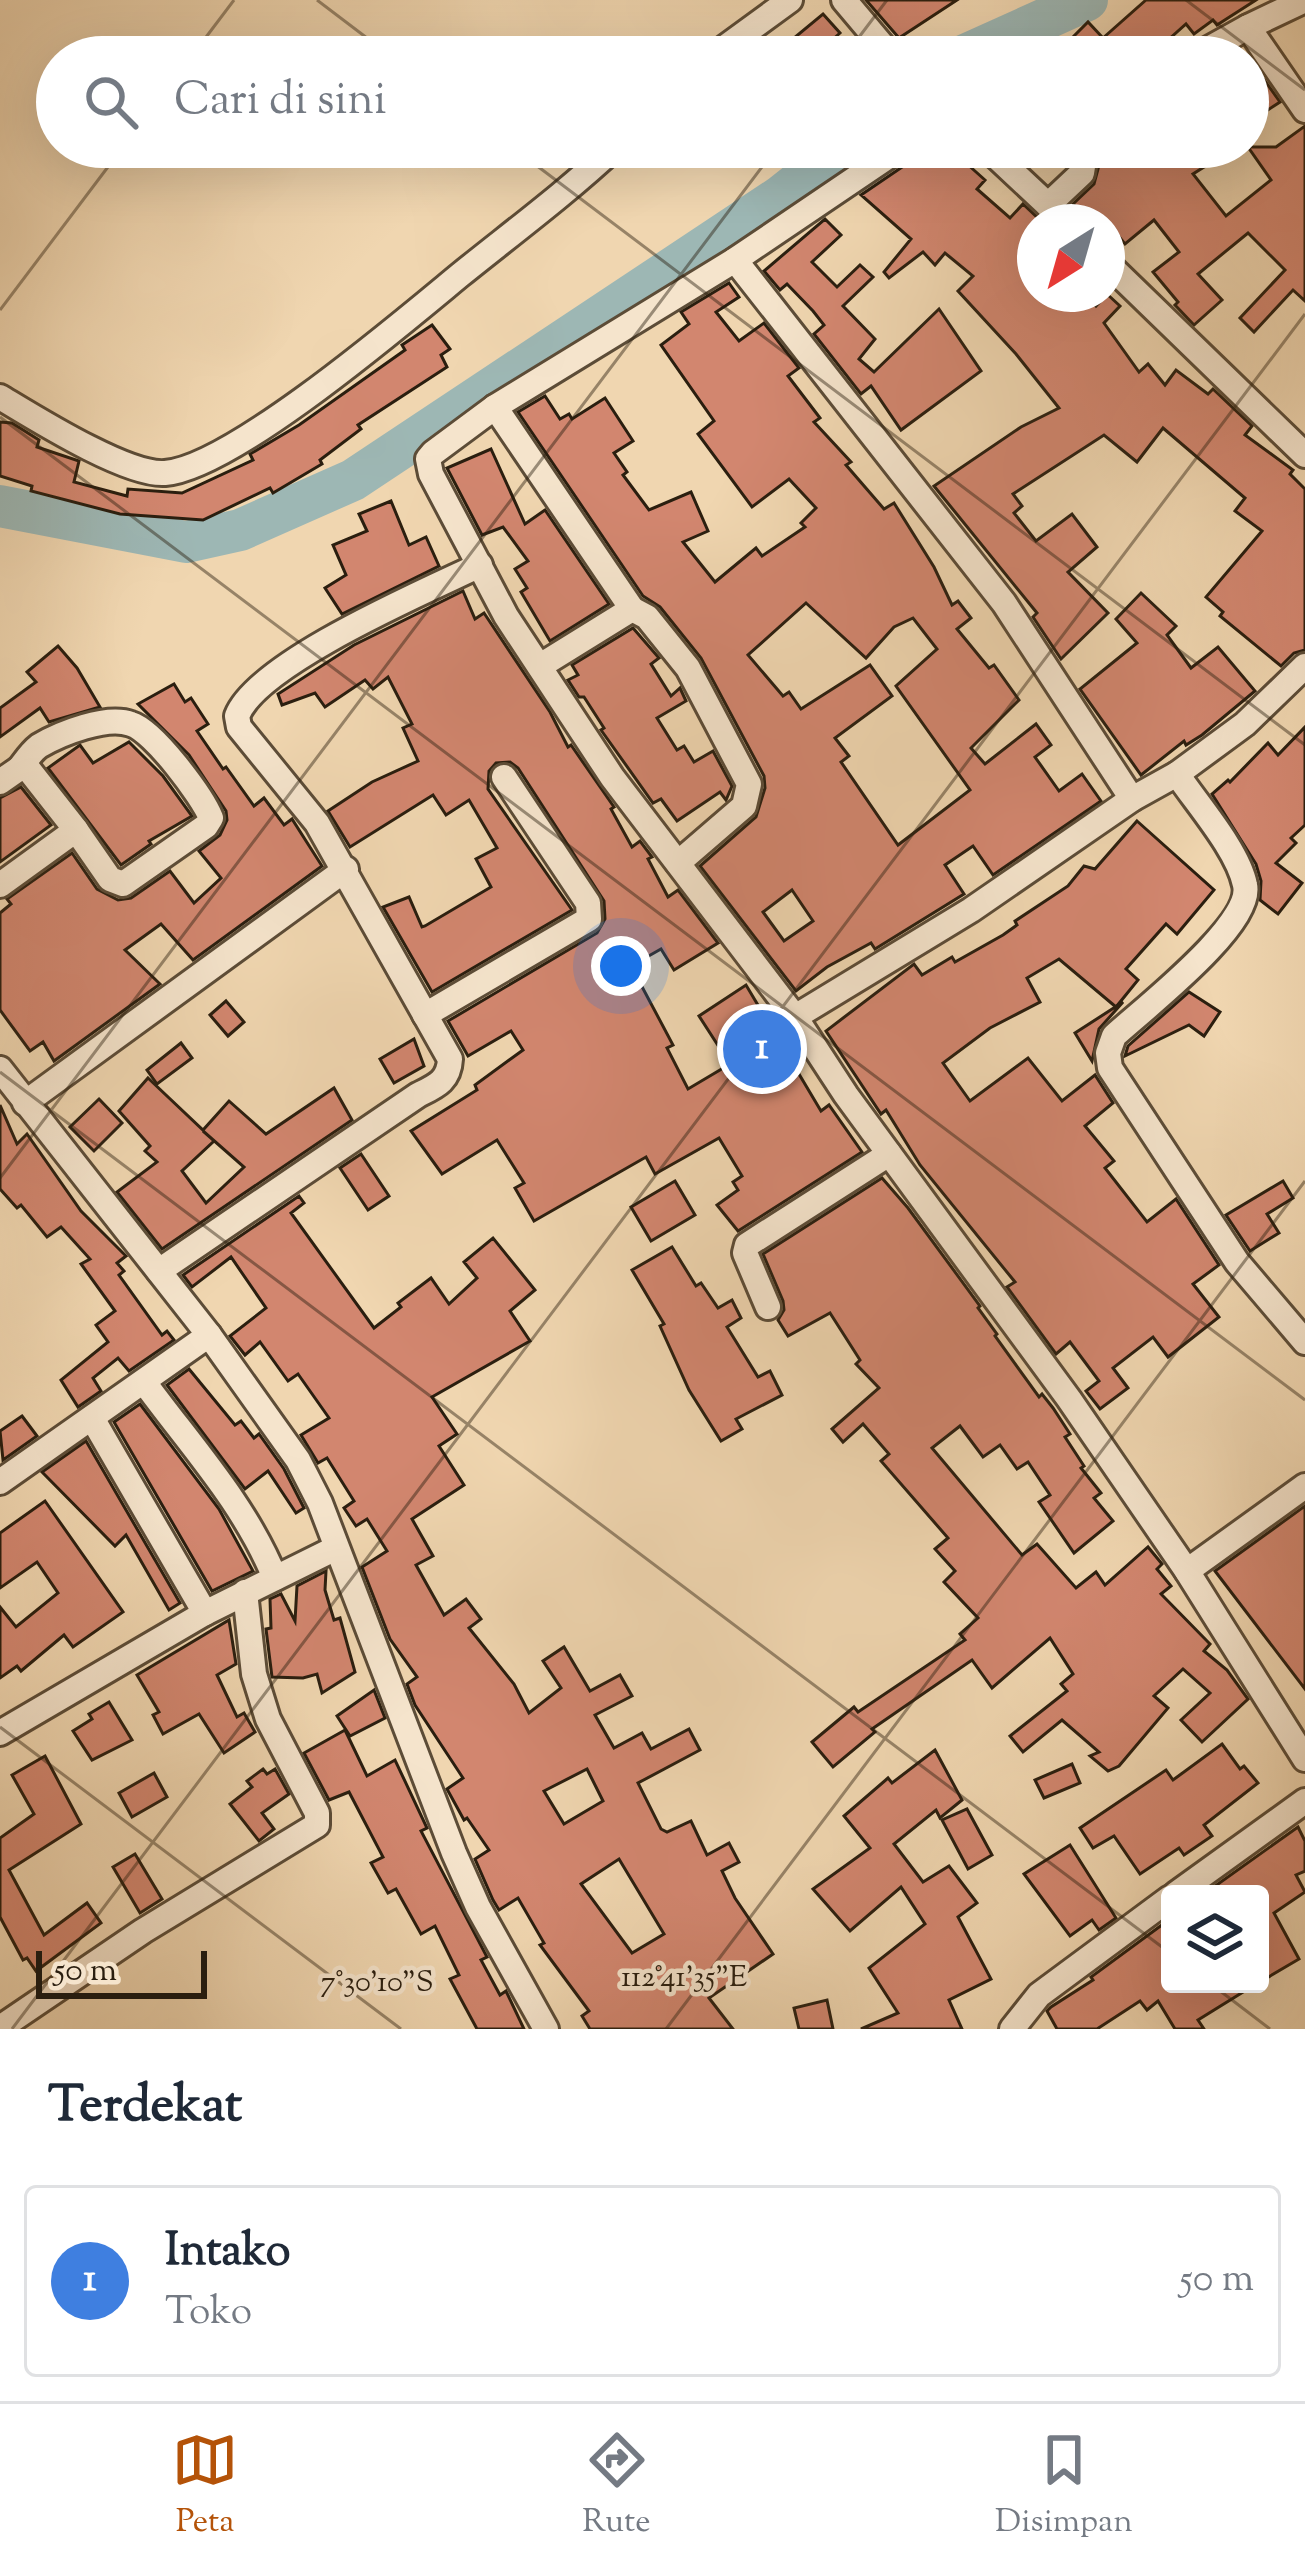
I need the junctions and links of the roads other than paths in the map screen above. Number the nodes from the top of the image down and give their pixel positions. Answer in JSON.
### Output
{"nodes":[{"id":1,"x":790,"y":0,"type":"edge"},
{"id":2,"x":844,"y":0,"type":"edge"},
{"id":3,"x":1305,"y":0,"type":"edge"},
{"id":4,"x":1260,"y":14,"type":"edge"},
{"id":5,"x":741,"y":36,"type":"edge"},
{"id":6,"x":874,"y":36,"type":"edge"},
{"id":7,"x":1226,"y":36,"type":"edge"},
{"id":8,"x":1305,"y":110,"type":"edge"},
{"id":9,"x":589,"y":168,"type":"edge"},
{"id":10,"x":871,"y":168,"type":"edge"},
{"id":11,"x":1009,"y":168,"type":"edge"},
{"id":12,"x":1083,"y":168,"type":"edge"},
{"id":13,"x":1047,"y":204,"type":"edge"},
{"id":14,"x":1062,"y":204,"type":"edge"},
{"id":15,"x":735,"y":260,"type":"junction"},
{"id":16,"x":1125,"y":280,"type":"edge"},
{"id":17,"x":0,"y":398,"type":"edge"},
{"id":18,"x":494,"y":407,"type":"junction"},
{"id":19,"x":1305,"y":455,"type":"edge"},
{"id":20,"x":480,"y":565,"type":"junction"},
{"id":21,"x":632,"y":609,"type":"junction"},
{"id":22,"x":1305,"y":666,"type":"edge"},
{"id":23,"x":540,"y":667,"type":"junction"},
{"id":24,"x":1177,"y":774,"type":"junction"},
{"id":25,"x":10,"y":775,"type":"edge"},
{"id":26,"x":504,"y":777,"type":"dead end"},
{"id":27,"x":1132,"y":799,"type":"junction"},
{"id":28,"x":76,"y":830,"type":"junction"},
{"id":29,"x":678,"y":863,"type":"junction"},
{"id":30,"x":346,"y":869,"type":"junction"},
{"id":31,"x":0,"y":885,"type":"edge"},
{"id":32,"x":425,"y":1015,"type":"junction"},
{"id":33,"x":795,"y":1017,"type":"junction"},
{"id":34,"x":0,"y":1069,"type":"edge"},
{"id":35,"x":25,"y":1103,"type":"junction"},
{"id":36,"x":889,"y":1154,"type":"junction"},
{"id":37,"x":159,"y":1271,"type":"junction"},
{"id":38,"x":768,"y":1307,"type":"dead end"},
{"id":39,"x":209,"y":1335,"type":"junction"},
{"id":40,"x":1305,"y":1342,"type":"edge"},
{"id":41,"x":144,"y":1382,"type":"junction"},
{"id":42,"x":92,"y":1418,"type":"junction"},
{"id":43,"x":0,"y":1482,"type":"edge"},
{"id":44,"x":1305,"y":1486,"type":"edge"},
{"id":45,"x":336,"y":1548,"type":"junction"},
{"id":46,"x":1187,"y":1571,"type":"junction"},
{"id":47,"x":275,"y":1578,"type":"junction"},
{"id":48,"x":245,"y":1592,"type":"junction"},
{"id":49,"x":205,"y":1612,"type":"junction"},
{"id":50,"x":0,"y":1733,"type":"edge"},
{"id":51,"x":1305,"y":1759,"type":"edge"},
{"id":52,"x":1305,"y":1801,"type":"edge"},
{"id":53,"x":1188,"y":1885,"type":"edge"},
{"id":54,"x":1161,"y":1905,"type":"edge"},
{"id":55,"x":0,"y":2028,"type":"edge"},
{"id":56,"x":546,"y":2029,"type":"edge"},
{"id":57,"x":1012,"y":2029,"type":"edge"}],
"edges":[{"from":1,"to":5,"type":"street"},
{"from":2,"to":6,"type":"street"},
{"from":3,"to":4,"type":"street"},
{"from":4,"to":7,"type":"street"},
{"from":4,"to":8,"type":"street"},
{"from":9,"to":17,"type":"street"},
{"from":10,"to":15,"type":"street"},
{"from":11,"to":13,"type":"street"},
{"from":12,"to":14,"type":"street"},
{"from":15,"to":18,"type":"street"},
{"from":15,"to":27,"type":"street"},
{"from":16,"to":19,"type":"street"},
{"from":18,"to":20,"type":"street"},
{"from":18,"to":21,"type":"street"},
{"from":20,"to":23,"type":"street"},
{"from":20,"to":30,"type":"street"},
{"from":21,"to":23,"type":"street"},
{"from":21,"to":29,"type":"street"},
{"from":22,"to":24,"type":"street"},
{"from":23,"to":29,"type":"street"},
{"from":24,"to":27,"type":"street"},
{"from":24,"to":40,"type":"street"},
{"from":25,"to":28,"type":"street"},
{"from":25,"to":28,"type":"street"},
{"from":26,"to":32,"type":"street"},
{"from":27,"to":33,"type":"street"},
{"from":28,"to":31,"type":"street"},
{"from":29,"to":33,"type":"street"},
{"from":30,"to":32,"type":"street"},
{"from":30,"to":35,"type":"street"},
{"from":32,"to":37,"type":"street"},
{"from":33,"to":36,"type":"street"},
{"from":34,"to":35,"type":"street"},
{"from":35,"to":37,"type":"street"},
{"from":36,"to":38,"type":"street"},
{"from":36,"to":46,"type":"street"},
{"from":37,"to":39,"type":"street"},
{"from":39,"to":41,"type":"street"},
{"from":39,"to":45,"type":"street"},
{"from":41,"to":42,"type":"street"},
{"from":41,"to":47,"type":"street"},
{"from":42,"to":43,"type":"street"},
{"from":42,"to":49,"type":"street"},
{"from":44,"to":46,"type":"street"},
{"from":45,"to":47,"type":"street"},
{"from":45,"to":56,"type":"street"},
{"from":46,"to":51,"type":"street"},
{"from":47,"to":48,"type":"street"},
{"from":48,"to":49,"type":"street"},
{"from":48,"to":55,"type":"street"},
{"from":49,"to":50,"type":"street"},
{"from":52,"to":53,"type":"street"},
{"from":54,"to":57,"type":"street"}]}
